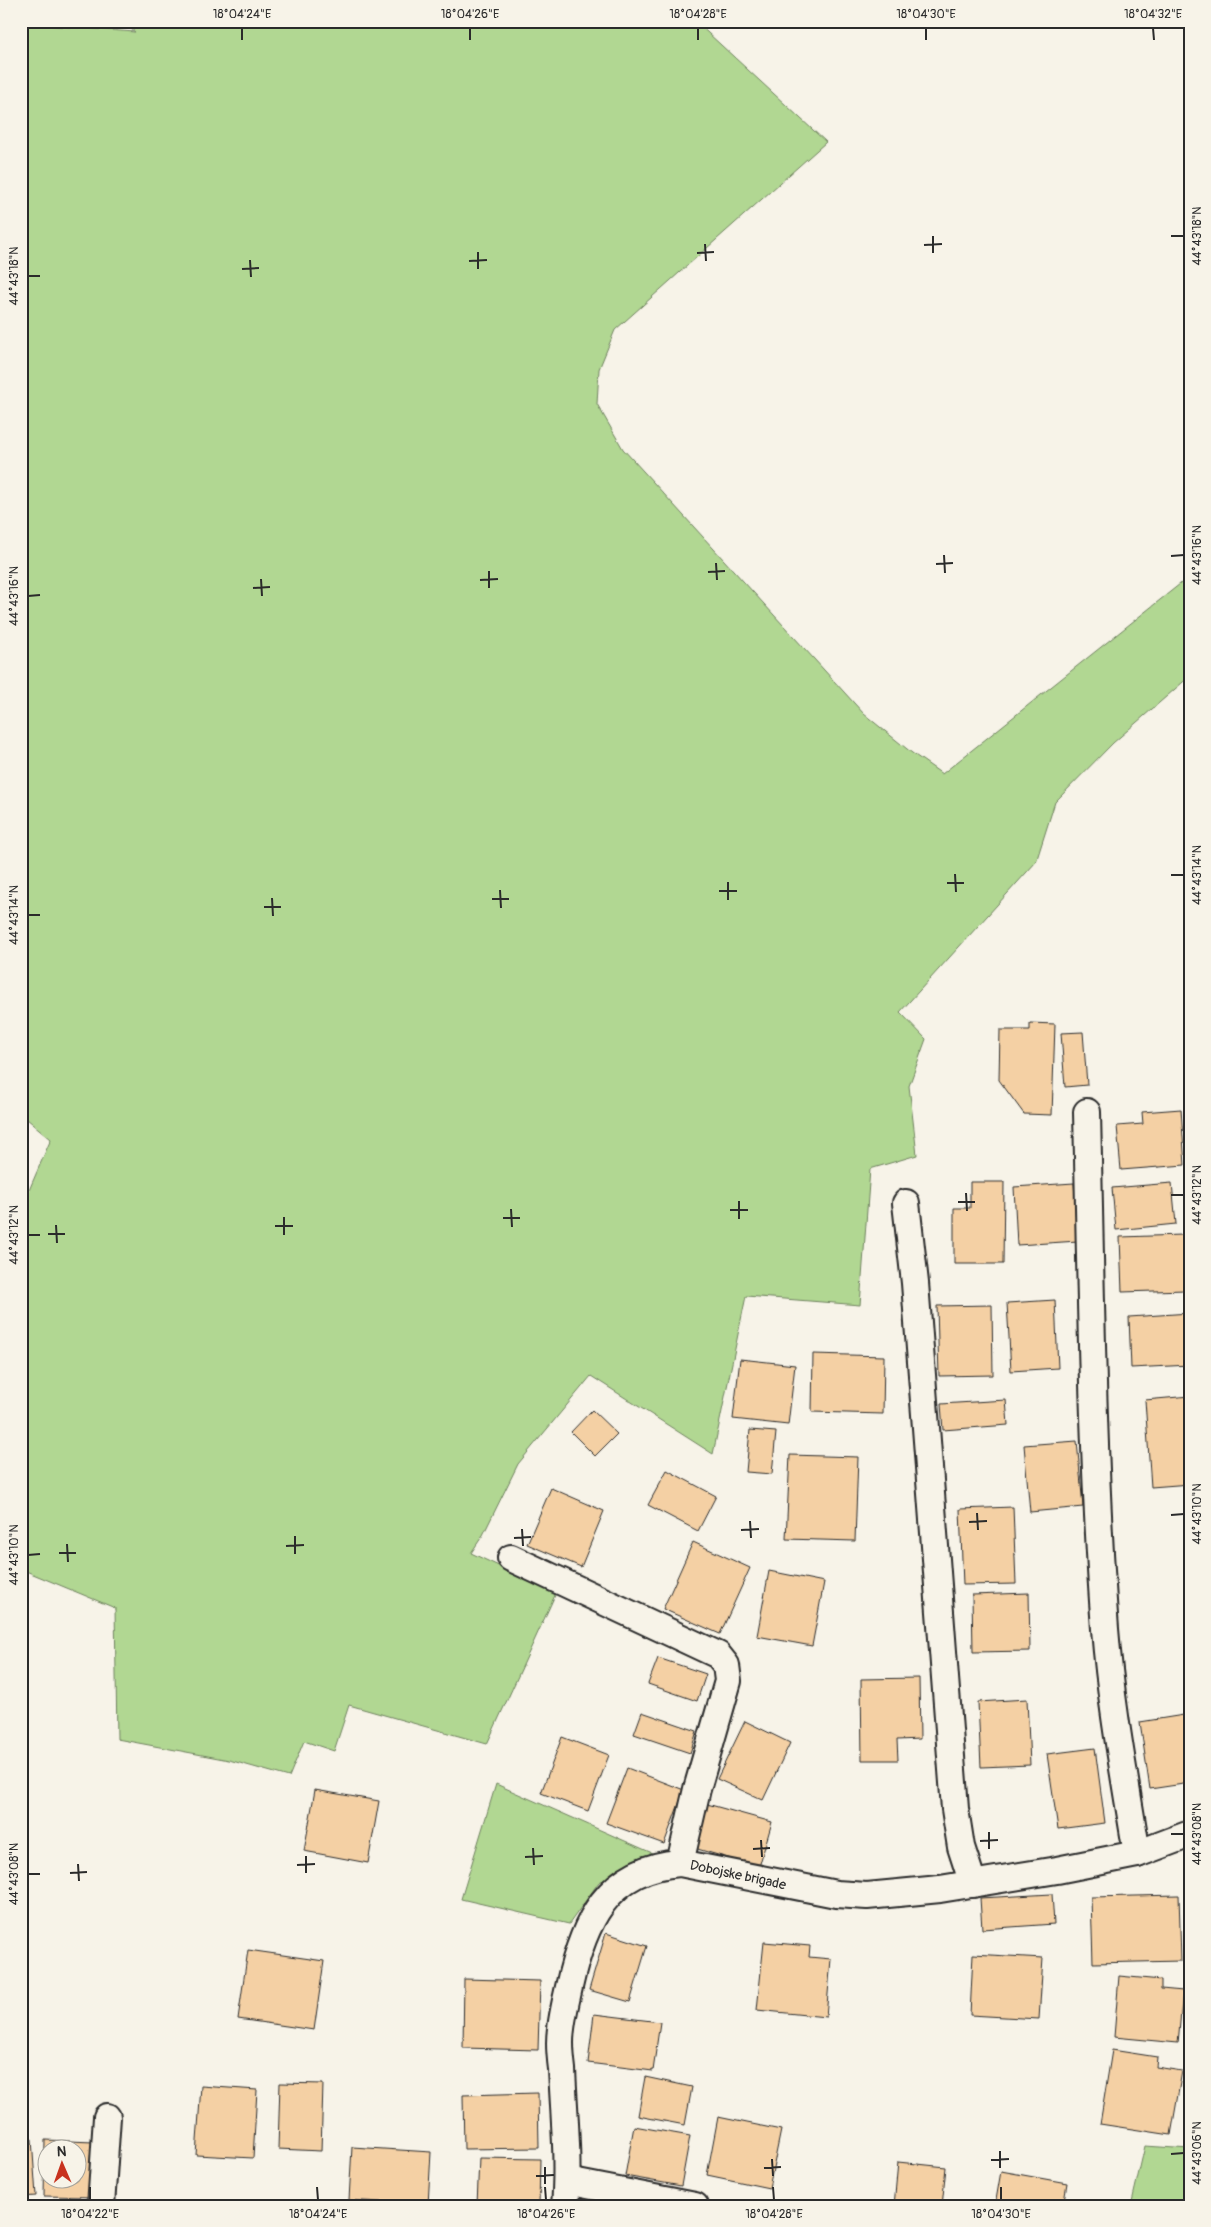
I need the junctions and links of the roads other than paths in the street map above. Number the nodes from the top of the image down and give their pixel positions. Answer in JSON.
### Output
{"nodes":[{"id":1,"x":1086,"y":1112,"type":"dead end"},
{"id":2,"x":906,"y":1203,"type":"dead end"},
{"id":3,"x":512,"y":1558,"type":"dead end"},
{"id":4,"x":1190,"y":1834,"type":"edge"},
{"id":5,"x":1137,"y":1854,"type":"junction"},
{"id":6,"x":680,"y":1863,"type":"junction"},
{"id":7,"x":973,"y":1884,"type":"junction"},
{"id":8,"x":107,"y":2117,"type":"dead end"},
{"id":9,"x":566,"y":2194,"type":"edge"},
{"id":10,"x":101,"y":2206,"type":"edge"},
{"id":11,"x":695,"y":2206,"type":"edge"}],
"edges":[{"from":1,"to":5,"type":"street"},
{"from":2,"to":7,"type":"street"},
{"from":3,"to":6,"type":"street"},
{"from":4,"to":5,"type":"street","name":"Dobojske brigade"},
{"from":5,"to":7,"type":"street","name":"Dobojske brigade"},
{"from":6,"to":7,"type":"street","name":"Dobojske brigade"},
{"from":6,"to":9,"type":"street","name":"Dobojske brigade"},
{"from":8,"to":10,"type":"street"},
{"from":9,"to":11,"type":"street"}]}
